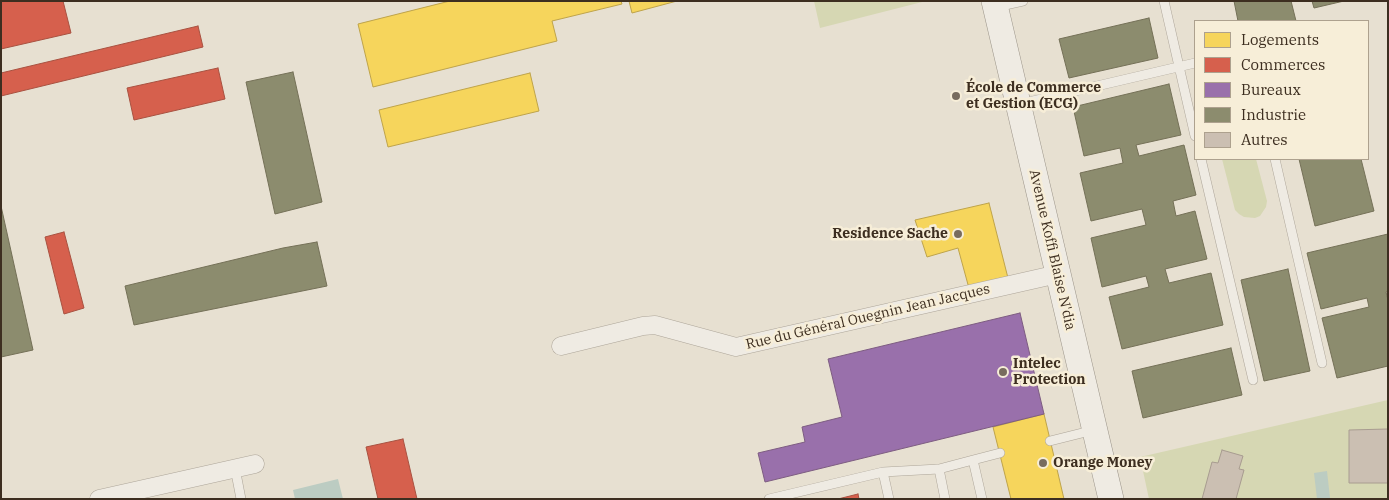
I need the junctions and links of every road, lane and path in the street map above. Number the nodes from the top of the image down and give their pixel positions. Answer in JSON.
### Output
{"nodes":[{"id":1,"x":1023,"y":1,"type":"edge"},
{"id":2,"x":1164,"y":1,"type":"edge"},
{"id":3,"x":994,"y":4,"type":"edge"},
{"id":4,"x":1194,"y":63,"type":"edge"},
{"id":5,"x":1179,"y":67,"type":"junction"},
{"id":6,"x":1018,"y":104,"type":"junction"},
{"id":7,"x":1194,"y":132,"type":"edge"},
{"id":8,"x":1201,"y":160,"type":"edge"},
{"id":9,"x":1275,"y":160,"type":"edge"},
{"id":10,"x":1058,"y":274,"type":"junction"},
{"id":11,"x":561,"y":346,"type":"dead end"},
{"id":12,"x":1322,"y":363,"type":"dead end"},
{"id":13,"x":1253,"y":380,"type":"dead end"},
{"id":14,"x":1094,"y":430,"type":"junction"},
{"id":15,"x":1050,"y":441,"type":"dead end"},
{"id":16,"x":1000,"y":454,"type":"dead end"},
{"id":17,"x":972,"y":460,"type":"junction"},
{"id":18,"x":255,"y":464,"type":"dead end"},
{"id":19,"x":235,"y":468,"type":"junction"},
{"id":20,"x":939,"y":469,"type":"junction"},
{"id":21,"x":883,"y":472,"type":"junction"},
{"id":22,"x":99,"y":499,"type":"edge"},
{"id":23,"x":241,"y":499,"type":"edge"},
{"id":24,"x":769,"y":499,"type":"edge"},
{"id":25,"x":889,"y":499,"type":"edge"},
{"id":26,"x":945,"y":499,"type":"edge"},
{"id":27,"x":982,"y":499,"type":"edge"},
{"id":28,"x":1111,"y":499,"type":"edge"}],
"edges":[{"from":1,"to":3,"type":"lane"},
{"from":2,"to":5,"type":"lane"},
{"from":3,"to":6,"type":"street","name":"Avenue Koffi Blaise N'dia"},
{"from":4,"to":5,"type":"lane"},
{"from":5,"to":6,"type":"lane"},
{"from":5,"to":7,"type":"lane"},
{"from":6,"to":10,"type":"street","name":"Avenue Koffi Blaise N'dia"},
{"from":8,"to":13,"type":"lane"},
{"from":9,"to":12,"type":"lane"},
{"from":10,"to":11,"type":"street","name":"Rue du Général Ouegnin Jean Jacques"},
{"from":10,"to":14,"type":"street","name":"Avenue Koffi Blaise N'dia"},
{"from":14,"to":15,"type":"lane"},
{"from":14,"to":28,"type":"street","name":"Avenue Koffi Blaise N'dia"},
{"from":16,"to":17,"type":"lane"},
{"from":17,"to":20,"type":"lane"},
{"from":17,"to":27,"type":"lane"},
{"from":18,"to":19,"type":"street"},
{"from":19,"to":22,"type":"street"},
{"from":19,"to":23,"type":"lane"},
{"from":20,"to":21,"type":"lane"},
{"from":20,"to":26,"type":"lane"},
{"from":21,"to":24,"type":"lane"},
{"from":21,"to":25,"type":"lane"}]}
